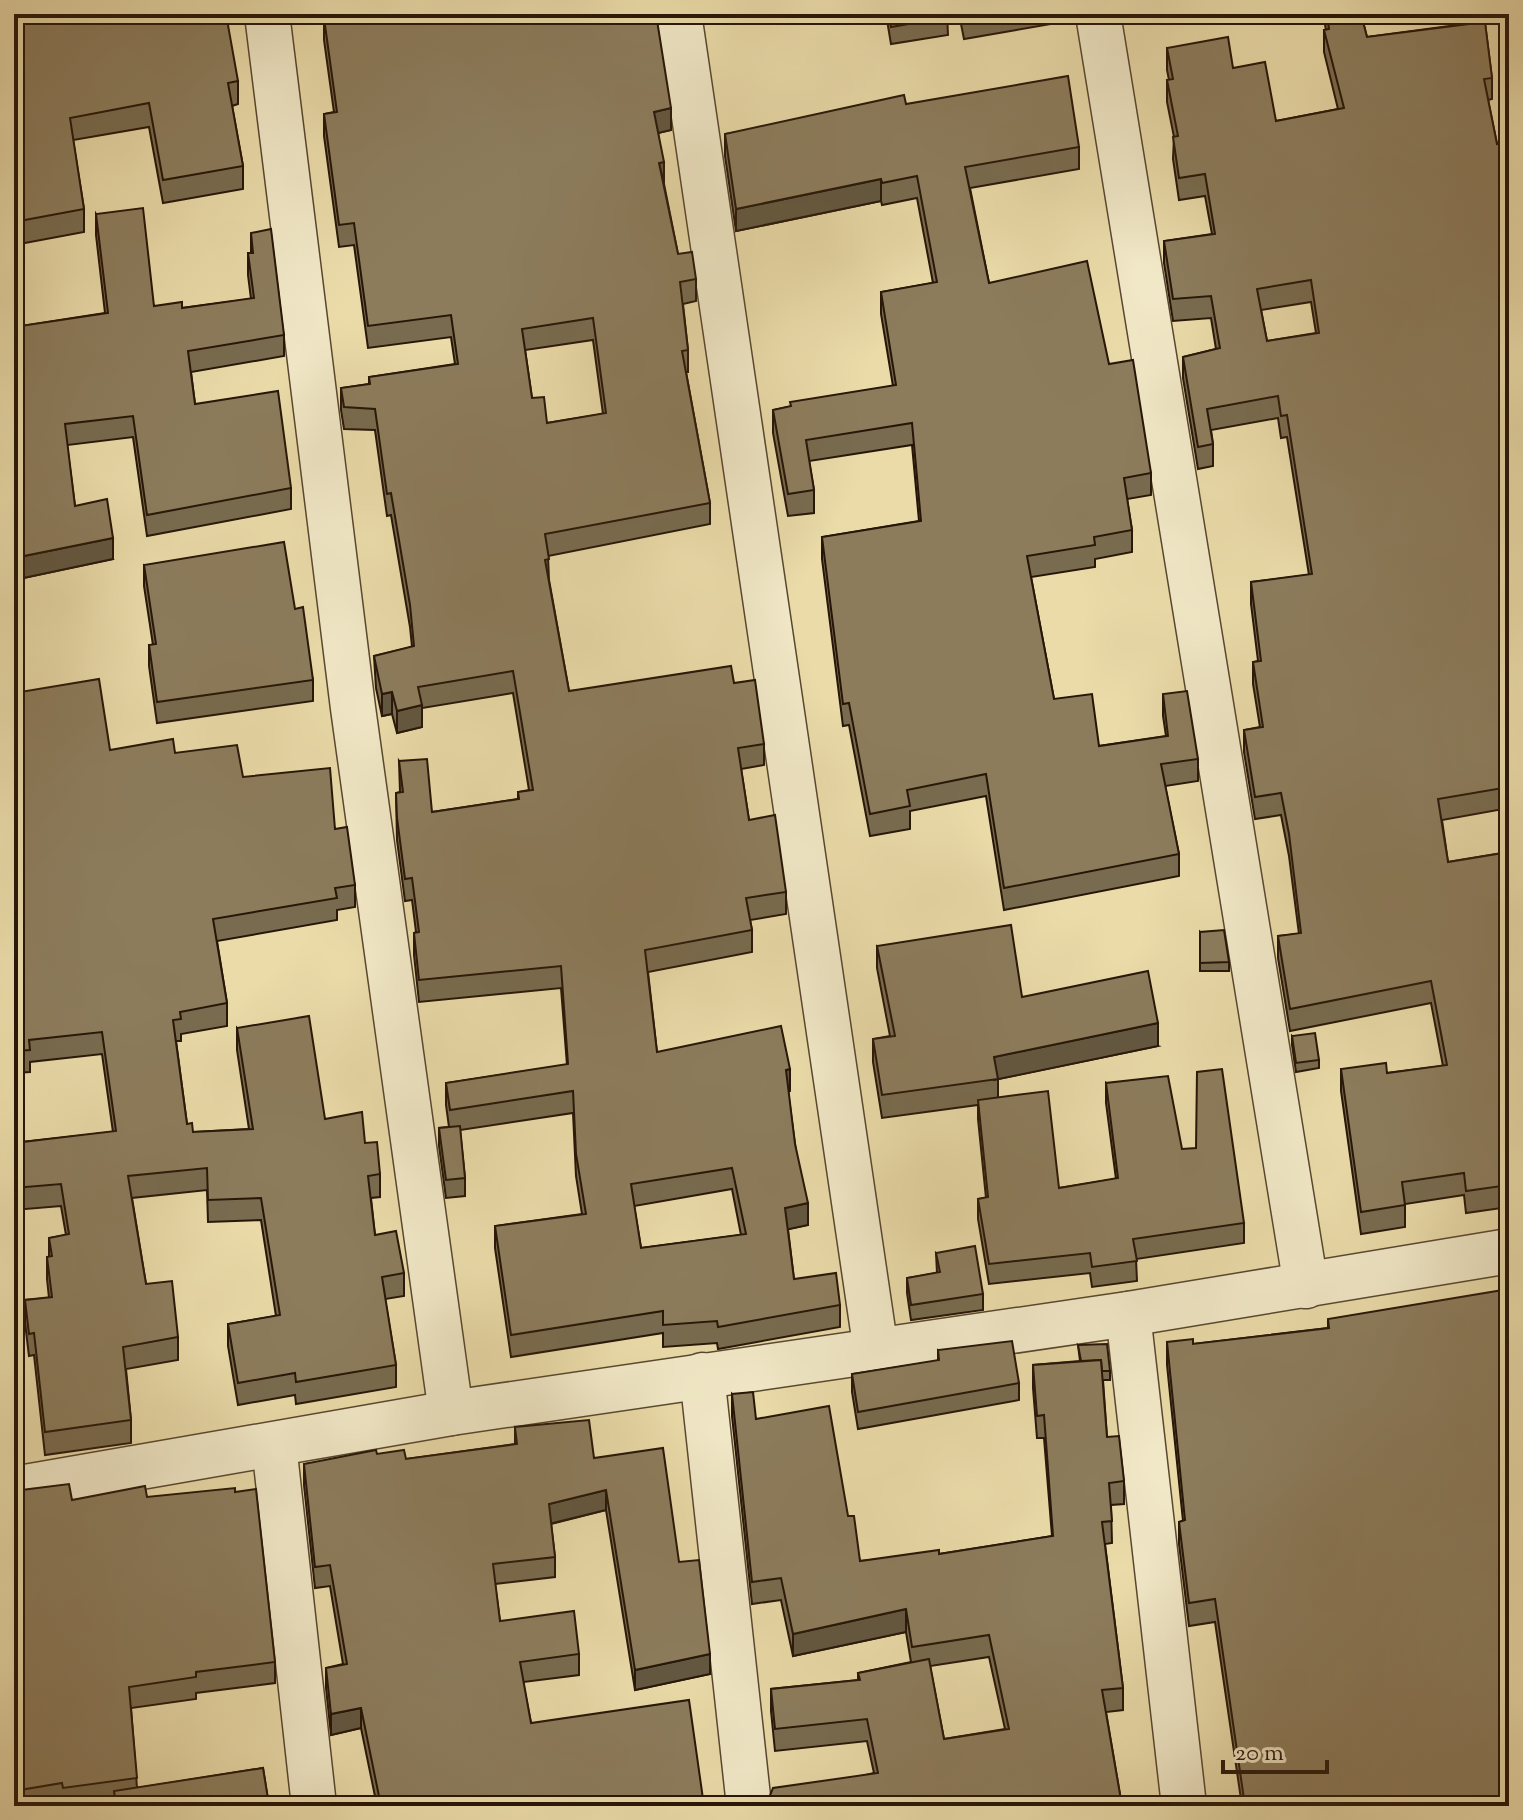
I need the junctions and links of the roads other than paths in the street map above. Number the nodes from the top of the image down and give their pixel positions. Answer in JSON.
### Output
{"nodes":[{"id":1,"x":267,"y":14,"type":"edge"},
{"id":2,"x":679,"y":14,"type":"edge"},
{"id":3,"x":1098,"y":14,"type":"edge"},
{"id":4,"x":1509,"y":1251,"type":"edge"},
{"id":5,"x":1306,"y":1286,"type":"junction"},
{"id":6,"x":1128,"y":1314,"type":"junction"},
{"id":7,"x":876,"y":1351,"type":"junction"},
{"id":8,"x":702,"y":1375,"type":"junction"},
{"id":9,"x":451,"y":1413,"type":"junction"},
{"id":10,"x":274,"y":1445,"type":"junction"},
{"id":11,"x":16,"y":1478,"type":"edge"},
{"id":12,"x":314,"y":1806,"type":"edge"},
{"id":13,"x":749,"y":1806,"type":"edge"},
{"id":14,"x":1184,"y":1806,"type":"edge"}],
"edges":[{"from":1,"to":9,"type":"street"},
{"from":2,"to":7,"type":"street"},
{"from":3,"to":5,"type":"street"},
{"from":4,"to":5,"type":"street"},
{"from":5,"to":6,"type":"street"},
{"from":6,"to":7,"type":"street"},
{"from":6,"to":14,"type":"street"},
{"from":7,"to":8,"type":"street"},
{"from":8,"to":9,"type":"street"},
{"from":8,"to":13,"type":"street"},
{"from":9,"to":10,"type":"street"},
{"from":10,"to":11,"type":"street"},
{"from":10,"to":12,"type":"street"}]}
